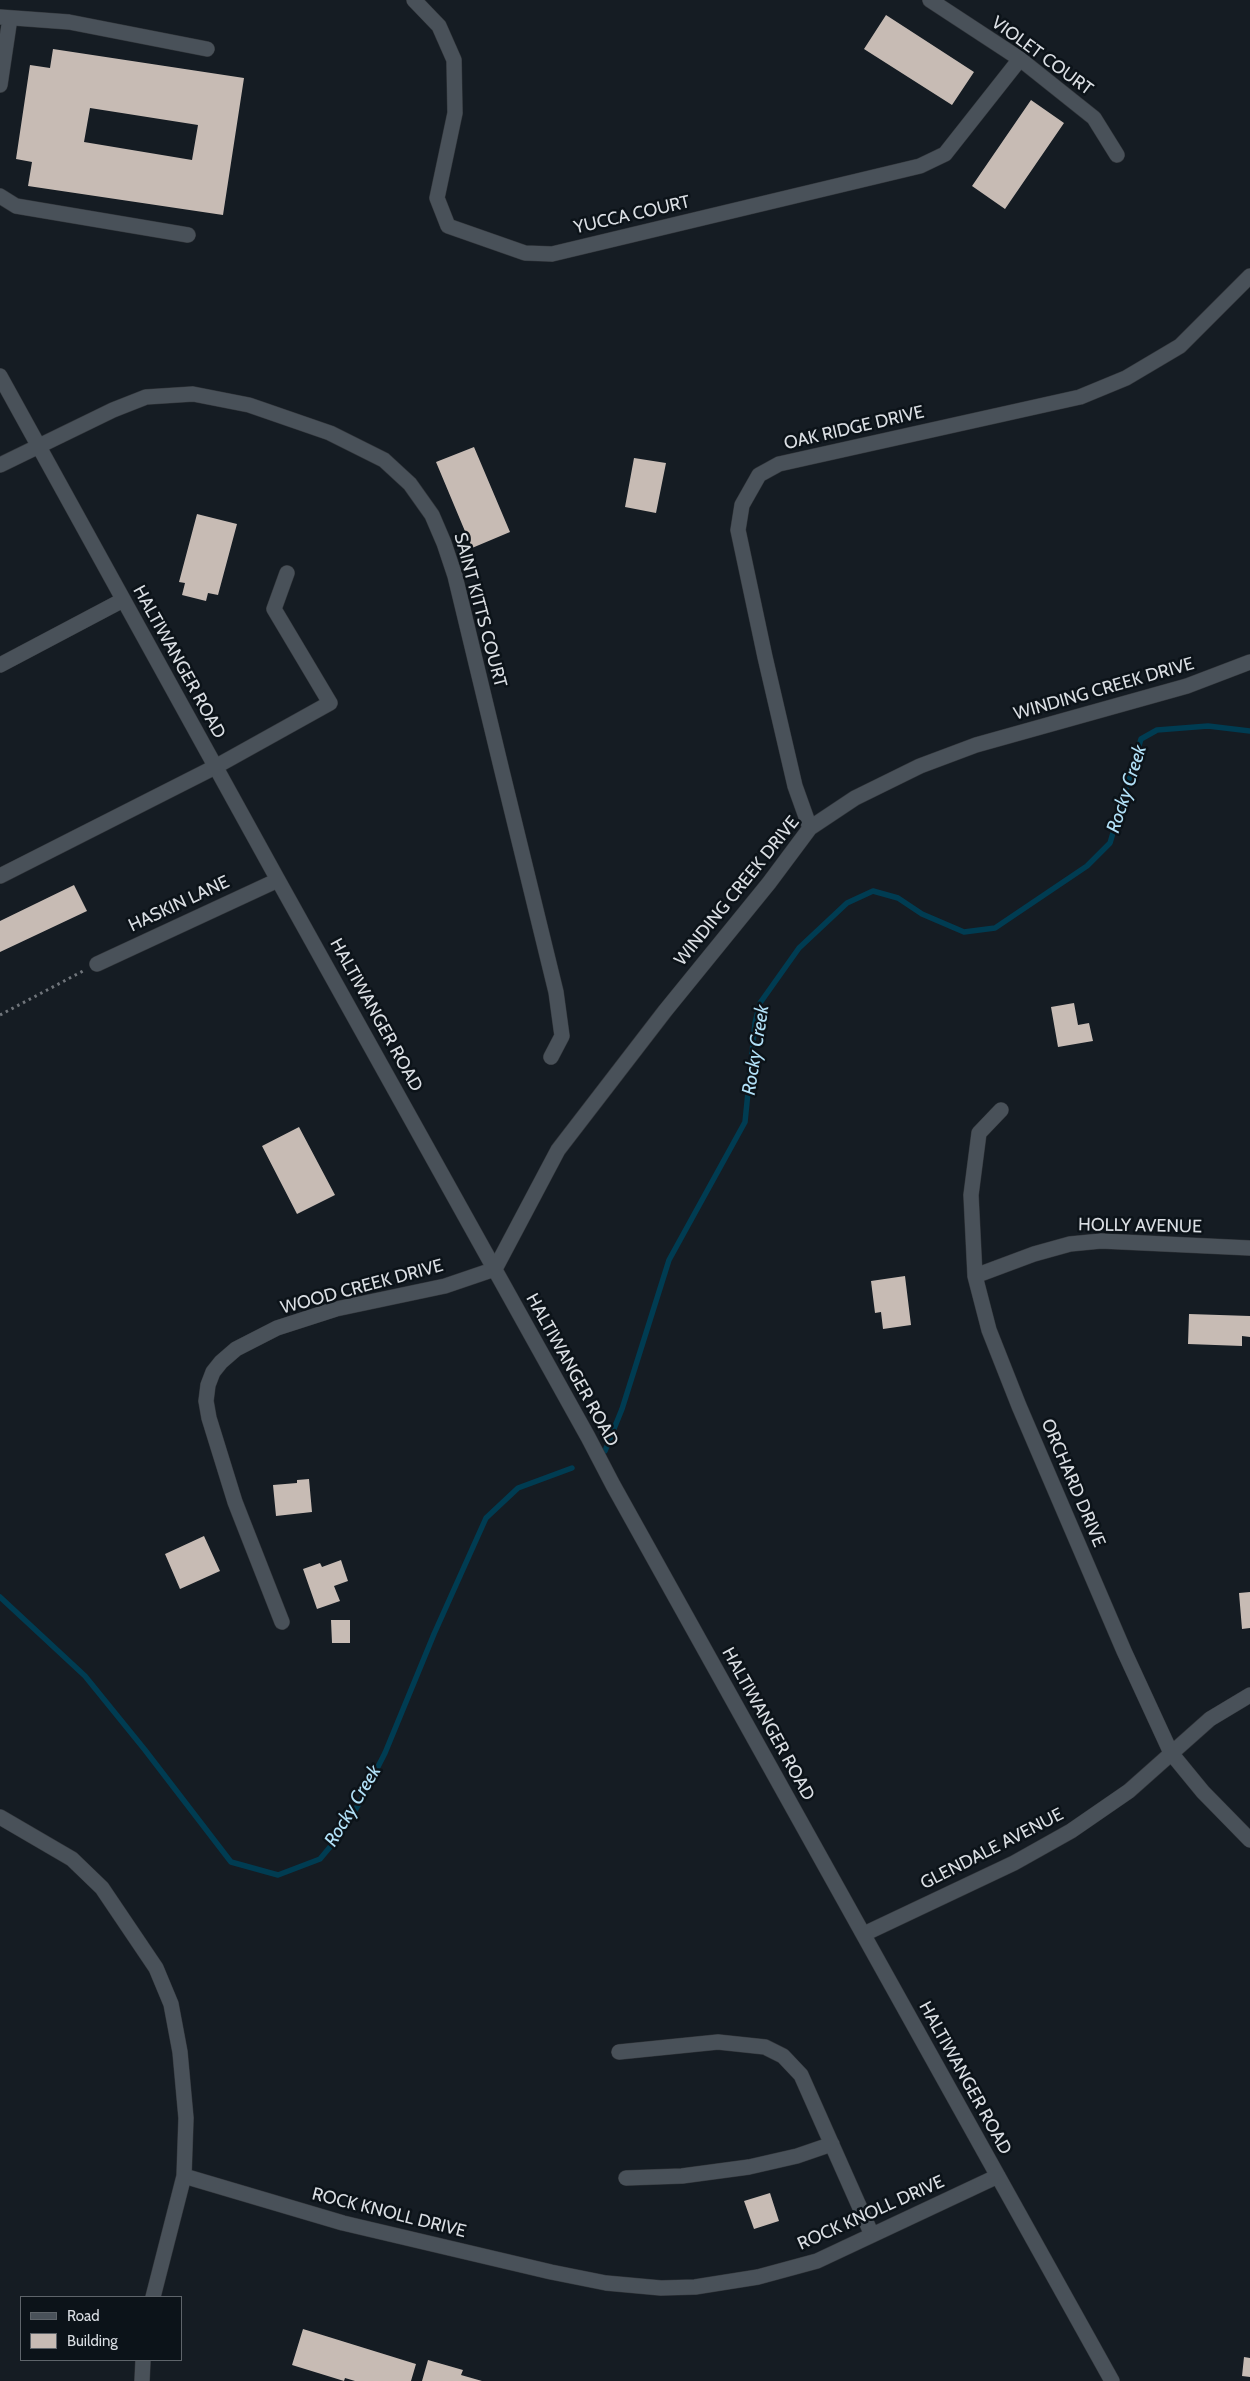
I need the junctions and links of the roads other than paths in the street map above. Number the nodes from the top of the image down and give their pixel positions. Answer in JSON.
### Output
{"nodes":[{"id":1,"x":414,"y":0,"type":"edge"},
{"id":2,"x":930,"y":0,"type":"edge"},
{"id":3,"x":5,"y":17,"type":"edge"},
{"id":4,"x":207,"y":49,"type":"dead end"},
{"id":5,"x":1020,"y":59,"type":"junction"},
{"id":6,"x":0,"y":86,"type":"edge"},
{"id":7,"x":1118,"y":155,"type":"dead end"},
{"id":8,"x":0,"y":196,"type":"edge"},
{"id":9,"x":188,"y":235,"type":"dead end"},
{"id":10,"x":1250,"y":276,"type":"edge"},
{"id":11,"x":0,"y":376,"type":"edge"},
{"id":12,"x":38,"y":445,"type":"junction"},
{"id":13,"x":0,"y":465,"type":"edge"},
{"id":14,"x":287,"y":573,"type":"dead end"},
{"id":15,"x":123,"y":600,"type":"junction"},
{"id":16,"x":1250,"y":662,"type":"edge"},
{"id":17,"x":0,"y":665,"type":"edge"},
{"id":18,"x":215,"y":766,"type":"junction"},
{"id":19,"x":810,"y":828,"type":"junction"},
{"id":20,"x":0,"y":876,"type":"edge"},
{"id":21,"x":278,"y":880,"type":"junction"},
{"id":22,"x":96,"y":964,"type":"road end"},
{"id":23,"x":551,"y":1057,"type":"dead end"},
{"id":24,"x":1001,"y":1110,"type":"dead end"},
{"id":25,"x":1250,"y":1248,"type":"edge"},
{"id":26,"x":495,"y":1268,"type":"junction"},
{"id":27,"x":975,"y":1276,"type":"junction"},
{"id":28,"x":282,"y":1622,"type":"dead end"},
{"id":29,"x":1250,"y":1695,"type":"edge"},
{"id":30,"x":1171,"y":1753,"type":"junction"},
{"id":31,"x":0,"y":1817,"type":"edge"},
{"id":32,"x":1250,"y":1840,"type":"edge"},
{"id":33,"x":864,"y":1934,"type":"junction"},
{"id":34,"x":619,"y":2052,"type":"dead end"},
{"id":35,"x":832,"y":2144,"type":"junction"},
{"id":36,"x":184,"y":2176,"type":"junction"},
{"id":37,"x":998,"y":2176,"type":"junction"},
{"id":38,"x":626,"y":2178,"type":"dead end"},
{"id":39,"x":872,"y":2235,"type":"junction"},
{"id":40,"x":153,"y":2296,"type":"edge"},
{"id":41,"x":142,"y":2361,"type":"edge"},
{"id":42,"x":142,"y":2381,"type":"edge"},
{"id":43,"x":1112,"y":2381,"type":"edge"}],
"edges":[{"from":1,"to":5,"type":"street","name":"YUCCA COURT"},
{"from":2,"to":5,"type":"street","name":"VIOLET COURT"},
{"from":3,"to":4,"type":"street"},
{"from":3,"to":6,"type":"street"},
{"from":5,"to":7,"type":"street","name":"VIOLET COURT"},
{"from":8,"to":9,"type":"street"},
{"from":10,"to":19,"type":"street","name":"OAK RIDGE DRIVE"},
{"from":11,"to":12,"type":"street","name":"HALTIWANGER ROAD"},
{"from":12,"to":13,"type":"street","name":"SAINT KITTS COURT"},
{"from":12,"to":15,"type":"street","name":"HALTIWANGER ROAD"},
{"from":12,"to":23,"type":"street","name":"SAINT KITTS COURT"},
{"from":14,"to":18,"type":"street"},
{"from":15,"to":17,"type":"street"},
{"from":15,"to":18,"type":"street","name":"HALTIWANGER ROAD"},
{"from":16,"to":19,"type":"street","name":"WINDING CREEK DRIVE"},
{"from":18,"to":20,"type":"street"},
{"from":18,"to":21,"type":"street","name":"HALTIWANGER ROAD"},
{"from":19,"to":26,"type":"street","name":"WINDING CREEK DRIVE"},
{"from":21,"to":22,"type":"street","name":"HASKIN LANE"},
{"from":21,"to":26,"type":"street","name":"HALTIWANGER ROAD"},
{"from":24,"to":27,"type":"street","name":"ORCHARD DRIVE"},
{"from":25,"to":27,"type":"street","name":"HOLLY AVENUE"},
{"from":26,"to":28,"type":"street","name":"WOOD CREEK DRIVE"},
{"from":26,"to":33,"type":"street","name":"HALTIWANGER ROAD"},
{"from":27,"to":30,"type":"street","name":"ORCHARD DRIVE"},
{"from":29,"to":30,"type":"street","name":"GLENDALE AVENUE"},
{"from":30,"to":32,"type":"street","name":"ORCHARD DRIVE"},
{"from":30,"to":33,"type":"street","name":"GLENDALE AVENUE"},
{"from":31,"to":36,"type":"street"},
{"from":33,"to":37,"type":"street","name":"HALTIWANGER ROAD"},
{"from":34,"to":35,"type":"street"},
{"from":35,"to":38,"type":"street"},
{"from":35,"to":39,"type":"street"},
{"from":36,"to":39,"type":"street","name":"ROCK KNOLL DRIVE"},
{"from":36,"to":40,"type":"street"},
{"from":37,"to":39,"type":"street","name":"ROCK KNOLL DRIVE"},
{"from":37,"to":43,"type":"street","name":"HALTIWANGER ROAD"},
{"from":41,"to":42,"type":"street"}]}
